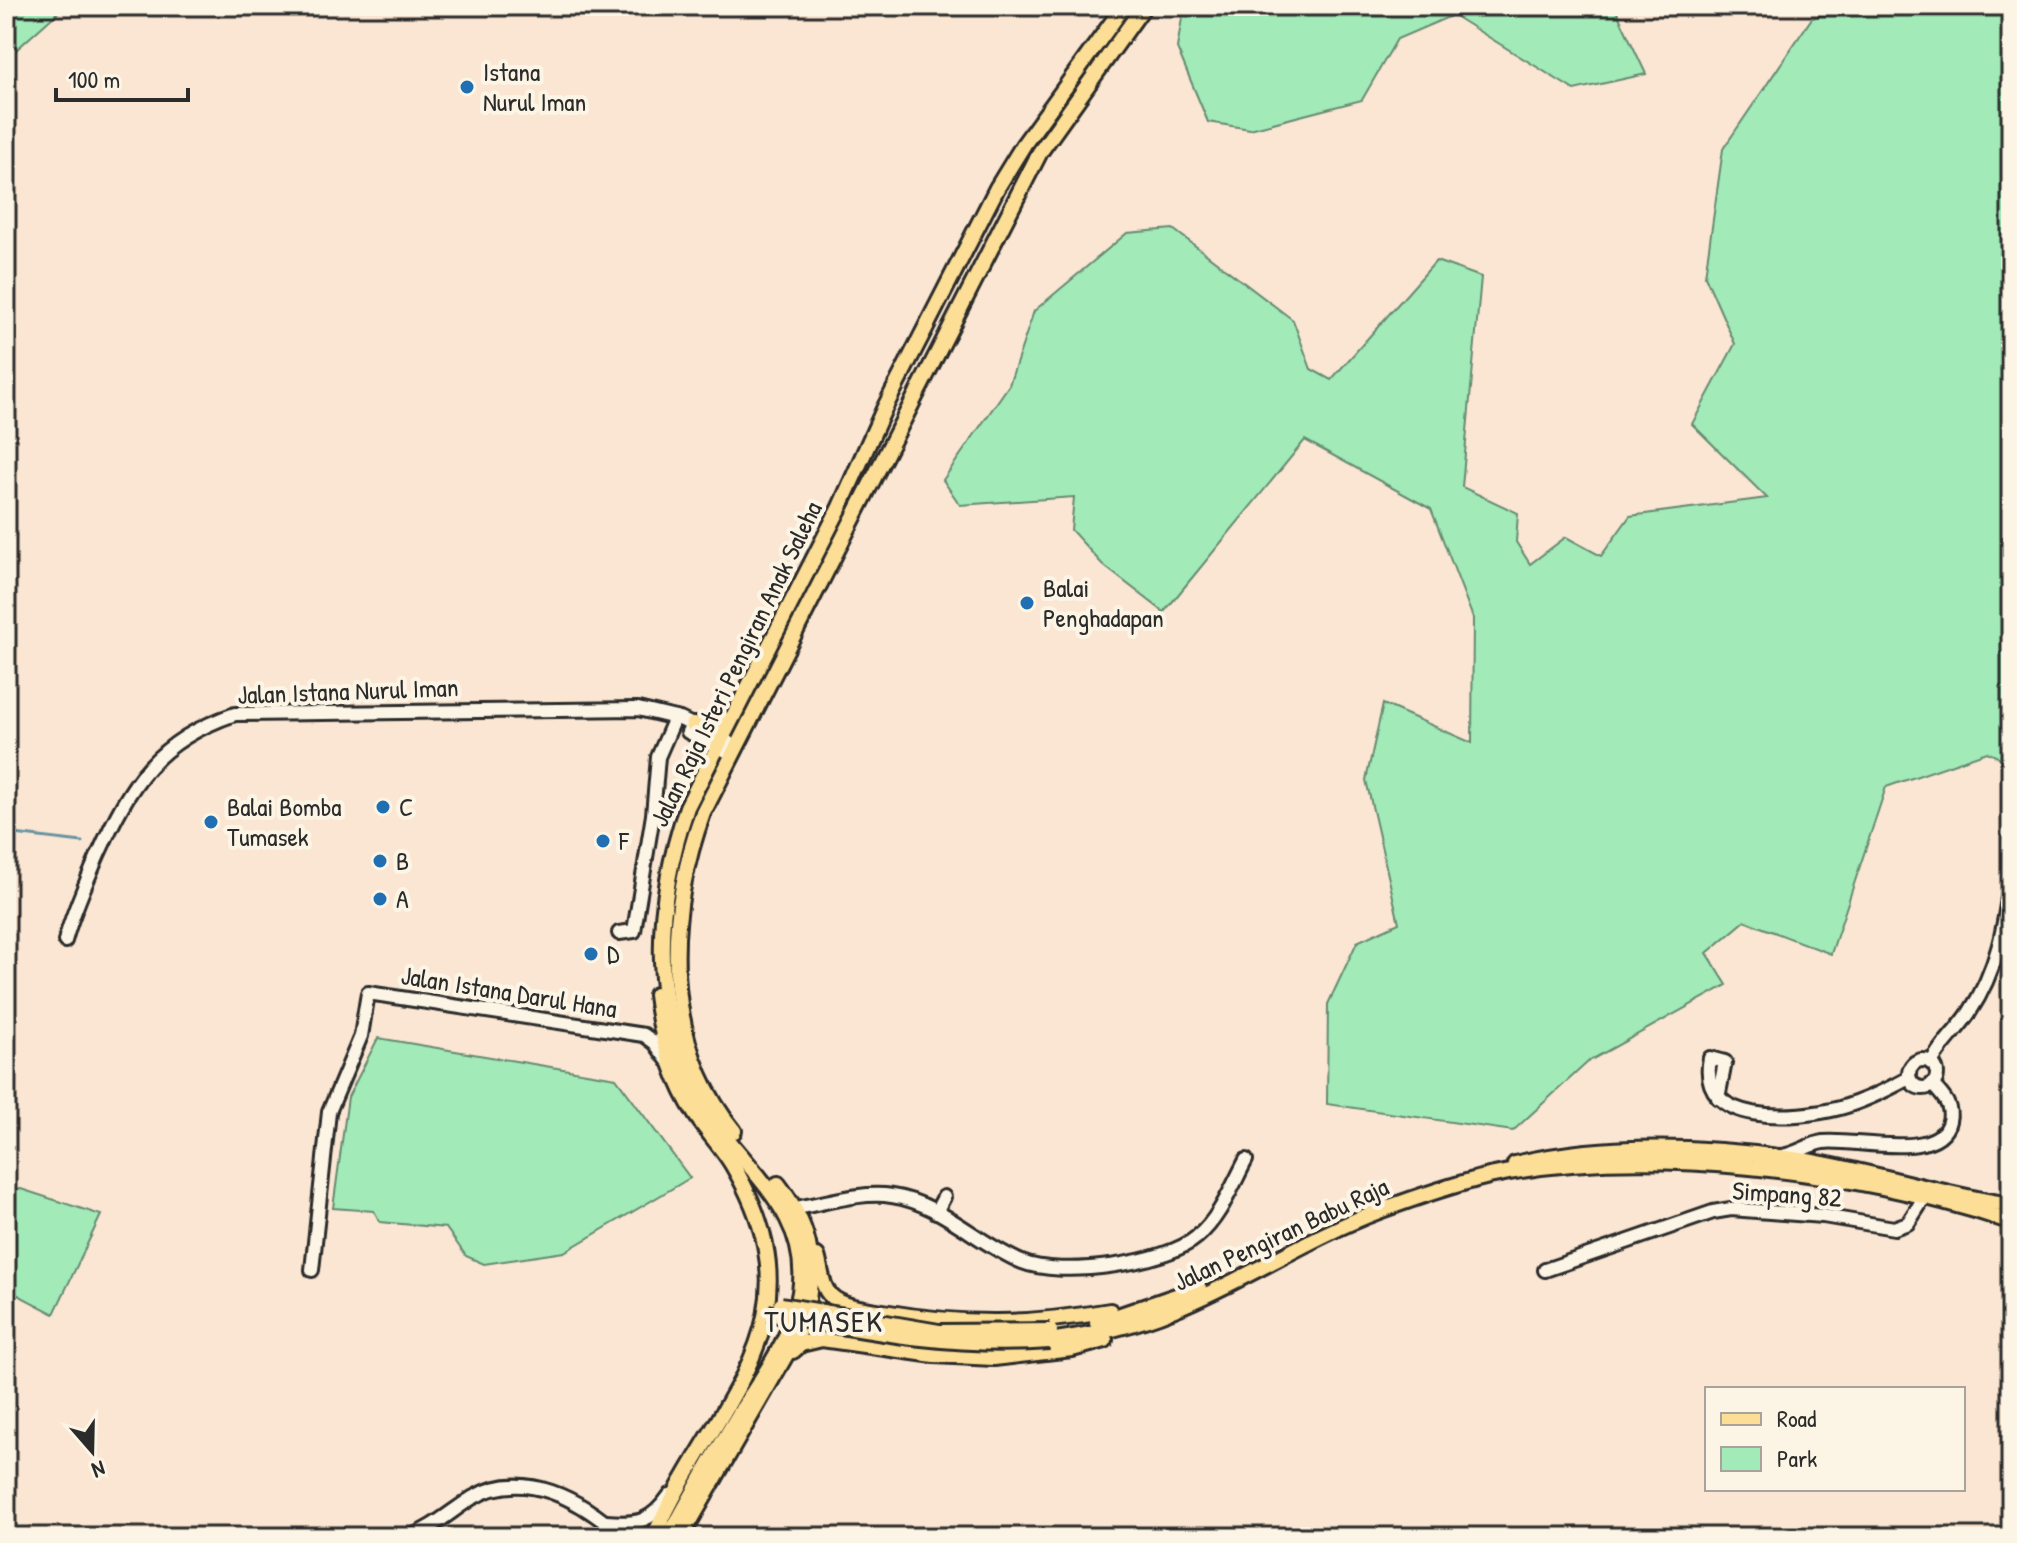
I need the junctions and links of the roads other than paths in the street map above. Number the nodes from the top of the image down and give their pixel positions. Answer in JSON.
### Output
{"nodes":[{"id":1,"x":1124,"y":6,"type":"edge"},
{"id":2,"x":1144,"y":6,"type":"edge"},
{"id":3,"x":670,"y":718,"type":"junction"},
{"id":4,"x":732,"y":718,"type":"junction"},
{"id":5,"x":693,"y":725,"type":"junction"},
{"id":6,"x":722,"y":745,"type":"junction"},
{"id":7,"x":2011,"y":875,"type":"edge"},
{"id":8,"x":619,"y":933,"type":"dead end"},
{"id":9,"x":65,"y":941,"type":"dead end"},
{"id":10,"x":660,"y":947,"type":"junction"},
{"id":11,"x":660,"y":1025,"type":"junction"},
{"id":12,"x":644,"y":1035,"type":"junction"},
{"id":13,"x":1931,"y":1063,"type":"junction"},
{"id":14,"x":671,"y":1066,"type":"junction"},
{"id":15,"x":1909,"y":1078,"type":"junction"},
{"id":16,"x":1932,"y":1084,"type":"junction"},
{"id":17,"x":1718,"y":1098,"type":"dead end"},
{"id":18,"x":1813,"y":1146,"type":"junction"},
{"id":19,"x":1769,"y":1157,"type":"junction"},
{"id":20,"x":1246,"y":1160,"type":"dead end"},
{"id":21,"x":1826,"y":1165,"type":"junction"},
{"id":22,"x":944,"y":1197,"type":"dead end"},
{"id":23,"x":1924,"y":1198,"type":"junction"},
{"id":24,"x":796,"y":1208,"type":"junction"},
{"id":25,"x":2008,"y":1208,"type":"edge"},
{"id":26,"x":936,"y":1212,"type":"junction"},
{"id":27,"x":805,"y":1230,"type":"junction"},
{"id":28,"x":312,"y":1270,"type":"dead end"},
{"id":29,"x":1545,"y":1270,"type":"dead end"},
{"id":30,"x":1170,"y":1306,"type":"junction"},
{"id":31,"x":858,"y":1307,"type":"junction"},
{"id":32,"x":769,"y":1308,"type":"junction"},
{"id":33,"x":846,"y":1341,"type":"junction"},
{"id":34,"x":789,"y":1354,"type":"junction"},
{"id":35,"x":691,"y":1467,"type":"junction"},
{"id":36,"x":606,"y":1522,"type":"junction"},
{"id":37,"x":409,"y":1537,"type":"edge"},
{"id":38,"x":622,"y":1537,"type":"edge"},
{"id":39,"x":654,"y":1537,"type":"edge"},
{"id":40,"x":669,"y":1537,"type":"edge"},
{"id":41,"x":681,"y":1537,"type":"edge"}],
"edges":[{"from":1,"to":4,"type":"main road","name":"Jalan Raja Isteri Pengiran Anak Saleha"},
{"from":2,"to":6,"type":"main road","name":"Jalan Raja Isteri Pengiran Anak Saleha"},
{"from":3,"to":5,"type":"street","name":"Jalan Istana Nurul Iman"},
{"from":3,"to":6,"type":"street","name":"Jalan Istana Nurul Iman"},
{"from":3,"to":8,"type":"street"},
{"from":3,"to":9,"type":"street","name":"Jalan Istana Nurul Iman"},
{"from":4,"to":5,"type":"main road"},
{"from":4,"to":6,"type":"main road","name":"Jalan Raja Isteri Pengiran Anak Saleha"},
{"from":5,"to":6,"type":"street","name":"Jalan Istana Nurul Iman"},
{"from":6,"to":10,"type":"main road","name":"Jalan Raja Isteri Pengiran Anak Saleha"},
{"from":6,"to":24,"type":"main road","name":"Jalan Raja Isteri Pengiran Anak Saleha"},
{"from":7,"to":13,"type":"street"},
{"from":10,"to":11,"type":"main road"},
{"from":10,"to":40,"type":"main road","name":"Jalan Raja Isteri Pengiran Anak Saleha"},
{"from":11,"to":12,"type":"street","name":"Jalan Istana Darul Hana"},
{"from":11,"to":14,"type":"main road"},
{"from":12,"to":14,"type":"street","name":"Jalan Istana Darul Hana"},
{"from":12,"to":28,"type":"street","name":"Jalan Istana Darul Hana"},
{"from":13,"to":15,"type":"street"},
{"from":13,"to":16,"type":"street"},
{"from":14,"to":32,"type":"main road"},
{"from":15,"to":16,"type":"street"},
{"from":15,"to":17,"type":"street"},
{"from":16,"to":18,"type":"street"},
{"from":18,"to":19,"type":"street"},
{"from":18,"to":21,"type":"street"},
{"from":19,"to":21,"type":"main road","name":"Jalan Pengiran Babu Raja"},
{"from":19,"to":30,"type":"main road","name":"Jalan Pengiran Babu Raja"},
{"from":20,"to":26,"type":"street"},
{"from":21,"to":25,"type":"main road","name":"Jalan Pengiran Babu Raja"},
{"from":22,"to":26,"type":"street"},
{"from":23,"to":25,"type":"main road","name":"Jalan Pengiran Babu Raja"},
{"from":23,"to":29,"type":"street","name":"Simpang 82"},
{"from":23,"to":30,"type":"main road","name":"Jalan Pengiran Babu Raja"},
{"from":24,"to":26,"type":"street"},
{"from":24,"to":27,"type":"main road","name":"Jalan Raja Isteri Pengiran Anak Saleha"},
{"from":27,"to":31,"type":"main road"},
{"from":27,"to":34,"type":"main road","name":"Jalan Raja Isteri Pengiran Anak Saleha"},
{"from":30,"to":31,"type":"main road"},
{"from":30,"to":32,"type":"main road","name":"Jalan Pengiran Babu Raja","bridge":true},
{"from":30,"to":33,"type":"main road"},
{"from":31,"to":33,"type":"main road"},
{"from":32,"to":35,"type":"main road"},
{"from":33,"to":34,"type":"main road"},
{"from":34,"to":41,"type":"main road","name":"Jalan Raja Isteri Pengiran Anak Saleha"},
{"from":35,"to":36,"type":"street"},
{"from":35,"to":39,"type":"main road"},
{"from":36,"to":37,"type":"street"},
{"from":36,"to":38,"type":"street"}]}
